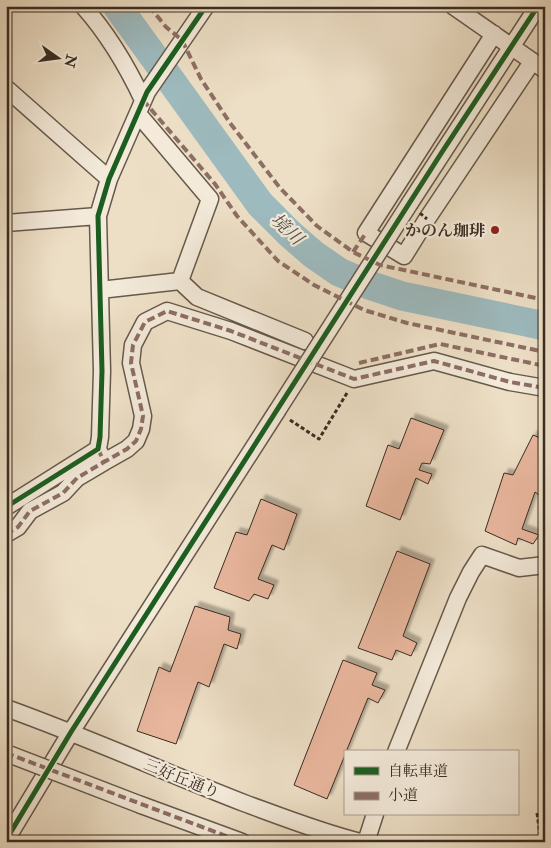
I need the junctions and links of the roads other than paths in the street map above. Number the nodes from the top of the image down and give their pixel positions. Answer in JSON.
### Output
{"nodes":[{"id":1,"x":83,"y":6,"type":"edge"},
{"id":2,"x":206,"y":6,"type":"edge"},
{"id":3,"x":453,"y":6,"type":"edge"},
{"id":4,"x":538,"y":6,"type":"edge"},
{"id":5,"x":494,"y":34,"type":"junction"},
{"id":6,"x":512,"y":47,"type":"junction"},
{"id":7,"x":539,"y":66,"type":"edge"},
{"id":8,"x":6,"y":88,"type":"edge"},
{"id":9,"x":143,"y":102,"type":"junction"},
{"id":10,"x":109,"y":179,"type":"junction"},
{"id":11,"x":98,"y":216,"type":"junction"},
{"id":12,"x":6,"y":223,"type":"edge"},
{"id":13,"x":180,"y":282,"type":"junction"},
{"id":14,"x":100,"y":290,"type":"junction"},
{"id":15,"x":305,"y":341,"type":"dead end"},
{"id":16,"x":545,"y":388,"type":"edge"},
{"id":17,"x":101,"y":456,"type":"junction"},
{"id":18,"x":6,"y":507,"type":"edge"},
{"id":19,"x":6,"y":534,"type":"edge"},
{"id":20,"x":545,"y":565,"type":"edge"},
{"id":21,"x":6,"y":708,"type":"edge"},
{"id":22,"x":71,"y":732,"type":"junction"},
{"id":23,"x":397,"y":750,"type":"edge"},
{"id":24,"x":6,"y":753,"type":"edge"},
{"id":25,"x":374,"y":816,"type":"edge"},
{"id":26,"x":6,"y":840,"type":"edge"},
{"id":27,"x":242,"y":842,"type":"edge"},
{"id":28,"x":360,"y":842,"type":"edge"},
{"id":29,"x":366,"y":842,"type":"edge"}],
"edges":[{"from":1,"to":9,"type":"street"},
{"from":2,"to":9,"type":"street"},
{"from":3,"to":5,"type":"street"},
{"from":4,"to":6,"type":"street"},
{"from":5,"to":6,"type":"street"},
{"from":5,"to":7,"type":"street"},
{"from":6,"to":7,"type":"street"},
{"from":6,"to":22,"type":"street","bridge":true},
{"from":8,"to":10,"type":"street"},
{"from":9,"to":10,"type":"street"},
{"from":9,"to":13,"type":"street"},
{"from":10,"to":11,"type":"street"},
{"from":11,"to":12,"type":"street"},
{"from":11,"to":14,"type":"street"},
{"from":13,"to":14,"type":"street"},
{"from":13,"to":15,"type":"street"},
{"from":14,"to":17,"type":"street"},
{"from":16,"to":17,"type":"street"},
{"from":17,"to":18,"type":"street"},
{"from":17,"to":19,"type":"street"},
{"from":20,"to":23,"type":"street"},
{"from":21,"to":22,"type":"street","name":"三好丘通り"},
{"from":22,"to":26,"type":"street"},
{"from":22,"to":28,"type":"street","name":"三好丘通り"},
{"from":24,"to":27,"type":"street","bridge":true},
{"from":25,"to":29,"type":"street"}]}
